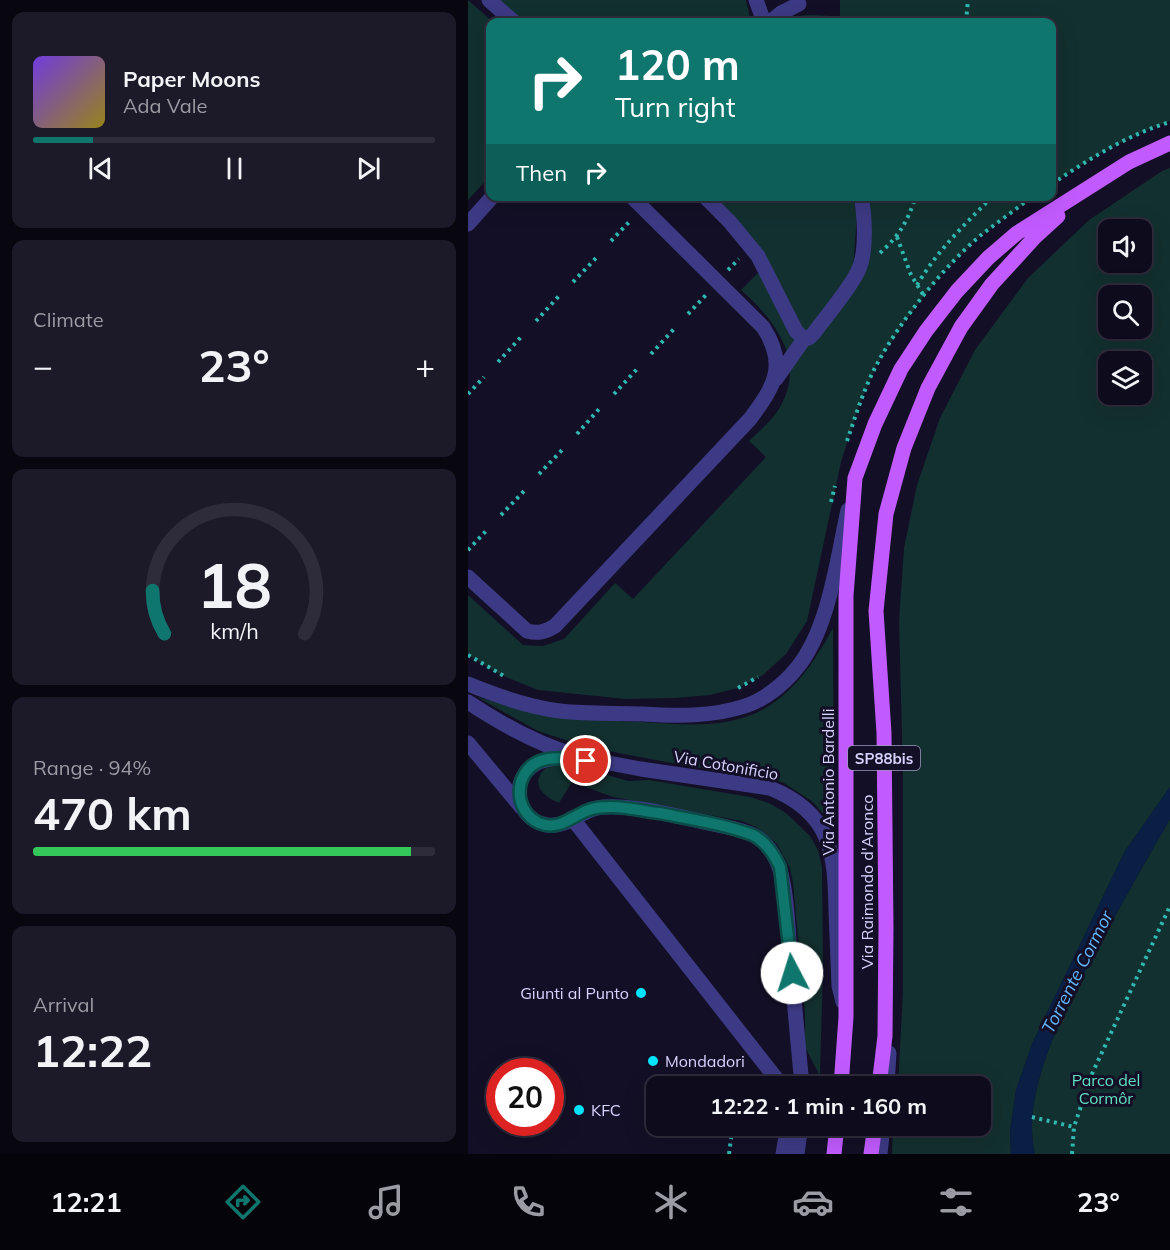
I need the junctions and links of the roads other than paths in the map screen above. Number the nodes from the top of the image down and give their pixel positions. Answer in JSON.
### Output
{"nodes":[{"id":1,"x":489,"y":0,"type":"edge"},
{"id":2,"x":756,"y":0,"type":"edge"},
{"id":3,"x":799,"y":4,"type":"dead end"},
{"id":4,"x":509,"y":18,"type":"edge"},
{"id":5,"x":763,"y":18,"type":"edge"},
{"id":6,"x":775,"y":18,"type":"edge"},
{"id":7,"x":1170,"y":143,"type":"edge"},
{"id":8,"x":1093,"y":184,"type":"junction"},
{"id":9,"x":489,"y":201,"type":"edge"},
{"id":10,"x":636,"y":201,"type":"edge"},
{"id":11,"x":709,"y":201,"type":"edge"},
{"id":12,"x":861,"y":201,"type":"edge"},
{"id":13,"x":468,"y":224,"type":"edge"},
{"id":14,"x":804,"y":339,"type":"junction"},
{"id":15,"x":775,"y":380,"type":"junction"},
{"id":16,"x":855,"y":478,"type":"junction"},
{"id":17,"x":468,"y":578,"type":"edge"},
{"id":18,"x":468,"y":684,"type":"edge"},
{"id":19,"x":468,"y":702,"type":"edge"},
{"id":20,"x":468,"y":743,"type":"edge"},
{"id":21,"x":607,"y":763,"type":"junction"},
{"id":22,"x":525,"y":812,"type":"junction"},
{"id":23,"x":572,"y":818,"type":"junction"},
{"id":24,"x":846,"y":1017,"type":"junction"},
{"id":25,"x":885,"y":1036,"type":"junction"},
{"id":26,"x":774,"y":1076,"type":"edge"},
{"id":27,"x":801,"y":1076,"type":"edge"},
{"id":28,"x":842,"y":1076,"type":"edge"},
{"id":29,"x":880,"y":1076,"type":"edge"},
{"id":30,"x":888,"y":1076,"type":"edge"},
{"id":31,"x":786,"y":1136,"type":"edge"},
{"id":32,"x":799,"y":1136,"type":"edge"},
{"id":33,"x":836,"y":1136,"type":"edge"},
{"id":34,"x":873,"y":1136,"type":"edge"},
{"id":35,"x":882,"y":1136,"type":"edge"},
{"id":36,"x":783,"y":1154,"type":"edge"},
{"id":37,"x":797,"y":1154,"type":"edge"},
{"id":38,"x":834,"y":1154,"type":"edge"},
{"id":39,"x":871,"y":1154,"type":"edge"},
{"id":40,"x":880,"y":1154,"type":"edge"}],
"edges":[{"from":1,"to":4,"type":"street"},
{"from":2,"to":5,"type":"street"},
{"from":3,"to":6,"type":"street"},
{"from":7,"to":8,"type":"main road","name":"Via Raimondo d'Aronco","number":"SP88bis"},
{"from":8,"to":16,"type":"main road","name":"Via Raimondo d'Aronco","number":"SP88bis"},
{"from":8,"to":25,"type":"main road","name":"Via Raimondo d'Aronco","number":"SP88bis"},
{"from":9,"to":13,"type":"street"},
{"from":10,"to":15,"type":"street"},
{"from":11,"to":14,"type":"street"},
{"from":12,"to":14,"type":"street"},
{"from":14,"to":15,"type":"street"},
{"from":15,"to":17,"type":"street"},
{"from":16,"to":18,"type":"street"},
{"from":16,"to":24,"type":"main road","name":"Via Antonio Bardelli","number":"SP88bis"},
{"from":19,"to":21,"type":"street","name":"Via Cotonificio"},
{"from":20,"to":22,"type":"street"},
{"from":21,"to":22,"type":"street"},
{"from":21,"to":24,"type":"street","name":"Via Cotonificio"},
{"from":22,"to":23,"type":"street"},
{"from":23,"to":26,"type":"street"},
{"from":23,"to":27,"type":"street"},
{"from":24,"to":28,"type":"main road","name":"Via Antonio Bardelli","number":"SP88bis"},
{"from":25,"to":29,"type":"main road","number":"SP88bis"},
{"from":25,"to":30,"type":"street"},
{"from":31,"to":36,"type":"street"},
{"from":32,"to":37,"type":"street"},
{"from":33,"to":38,"type":"main road"},
{"from":34,"to":39,"type":"main road"},
{"from":35,"to":40,"type":"street"}]}
